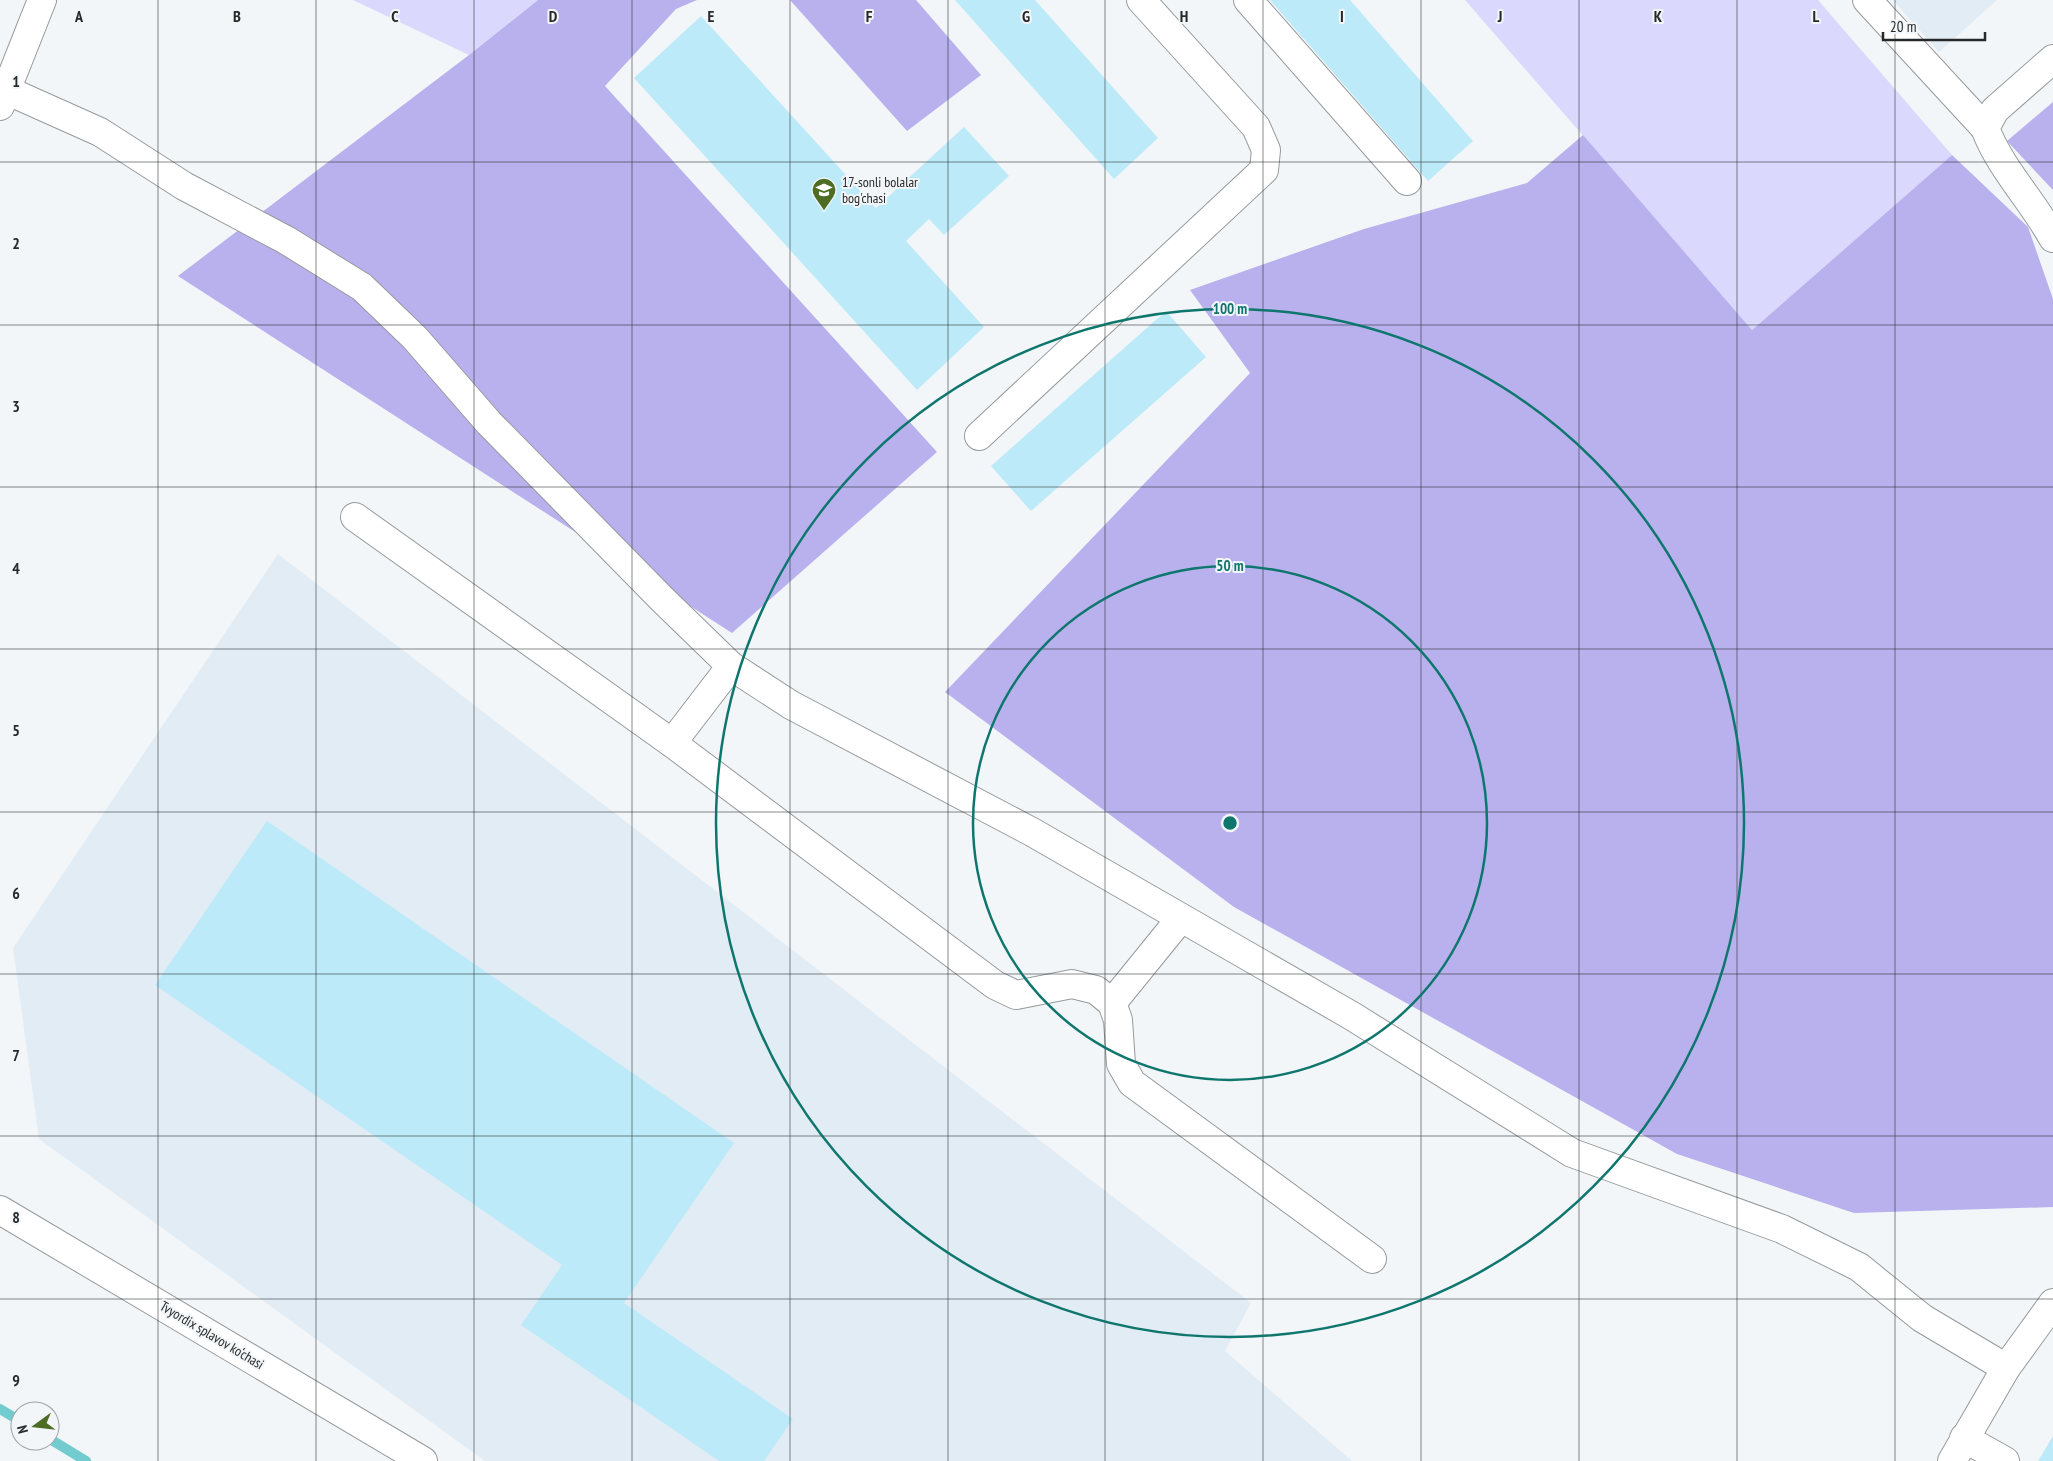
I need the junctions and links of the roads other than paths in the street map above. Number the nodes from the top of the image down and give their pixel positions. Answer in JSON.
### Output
{"nodes":[{"id":1,"x":42,"y":0,"type":"edge"},
{"id":2,"x":1141,"y":0,"type":"edge"},
{"id":3,"x":1248,"y":0,"type":"edge"},
{"id":4,"x":1867,"y":0,"type":"edge"},
{"id":5,"x":2053,"y":59,"type":"edge"},
{"id":6,"x":3,"y":98,"type":"edge"},
{"id":7,"x":1985,"y":128,"type":"junction"},
{"id":8,"x":1408,"y":181,"type":"dead end"},
{"id":9,"x":2053,"y":238,"type":"edge"},
{"id":10,"x":978,"y":436,"type":"dead end"},
{"id":11,"x":355,"y":517,"type":"dead end"},
{"id":12,"x":730,"y":666,"type":"junction"},
{"id":13,"x":672,"y":743,"type":"junction"},
{"id":14,"x":1180,"y":918,"type":"junction"},
{"id":15,"x":1112,"y":1003,"type":"junction"},
{"id":16,"x":0,"y":1210,"type":"edge"},
{"id":17,"x":1372,"y":1259,"type":"dead end"},
{"id":18,"x":2053,"y":1302,"type":"edge"},
{"id":19,"x":2006,"y":1368,"type":"junction"},
{"id":20,"x":1958,"y":1450,"type":"edge"},
{"id":21,"x":423,"y":1461,"type":"edge"},
{"id":22,"x":2005,"y":1461,"type":"edge"}],
"edges":[{"from":1,"to":6,"type":"street"},
{"from":2,"to":10,"type":"street"},
{"from":3,"to":8,"type":"street"},
{"from":4,"to":7,"type":"street"},
{"from":5,"to":7,"type":"street"},
{"from":6,"to":12,"type":"street"},
{"from":7,"to":9,"type":"street"},
{"from":11,"to":13,"type":"street"},
{"from":12,"to":13,"type":"street"},
{"from":12,"to":14,"type":"street"},
{"from":13,"to":15,"type":"street"},
{"from":14,"to":15,"type":"street"},
{"from":14,"to":19,"type":"street"},
{"from":15,"to":17,"type":"street"},
{"from":16,"to":21,"type":"street","name":"Tvyordix splavov ko‘chasi"},
{"from":18,"to":19,"type":"street"},
{"from":19,"to":20,"type":"street"},
{"from":20,"to":22,"type":"street"}]}
